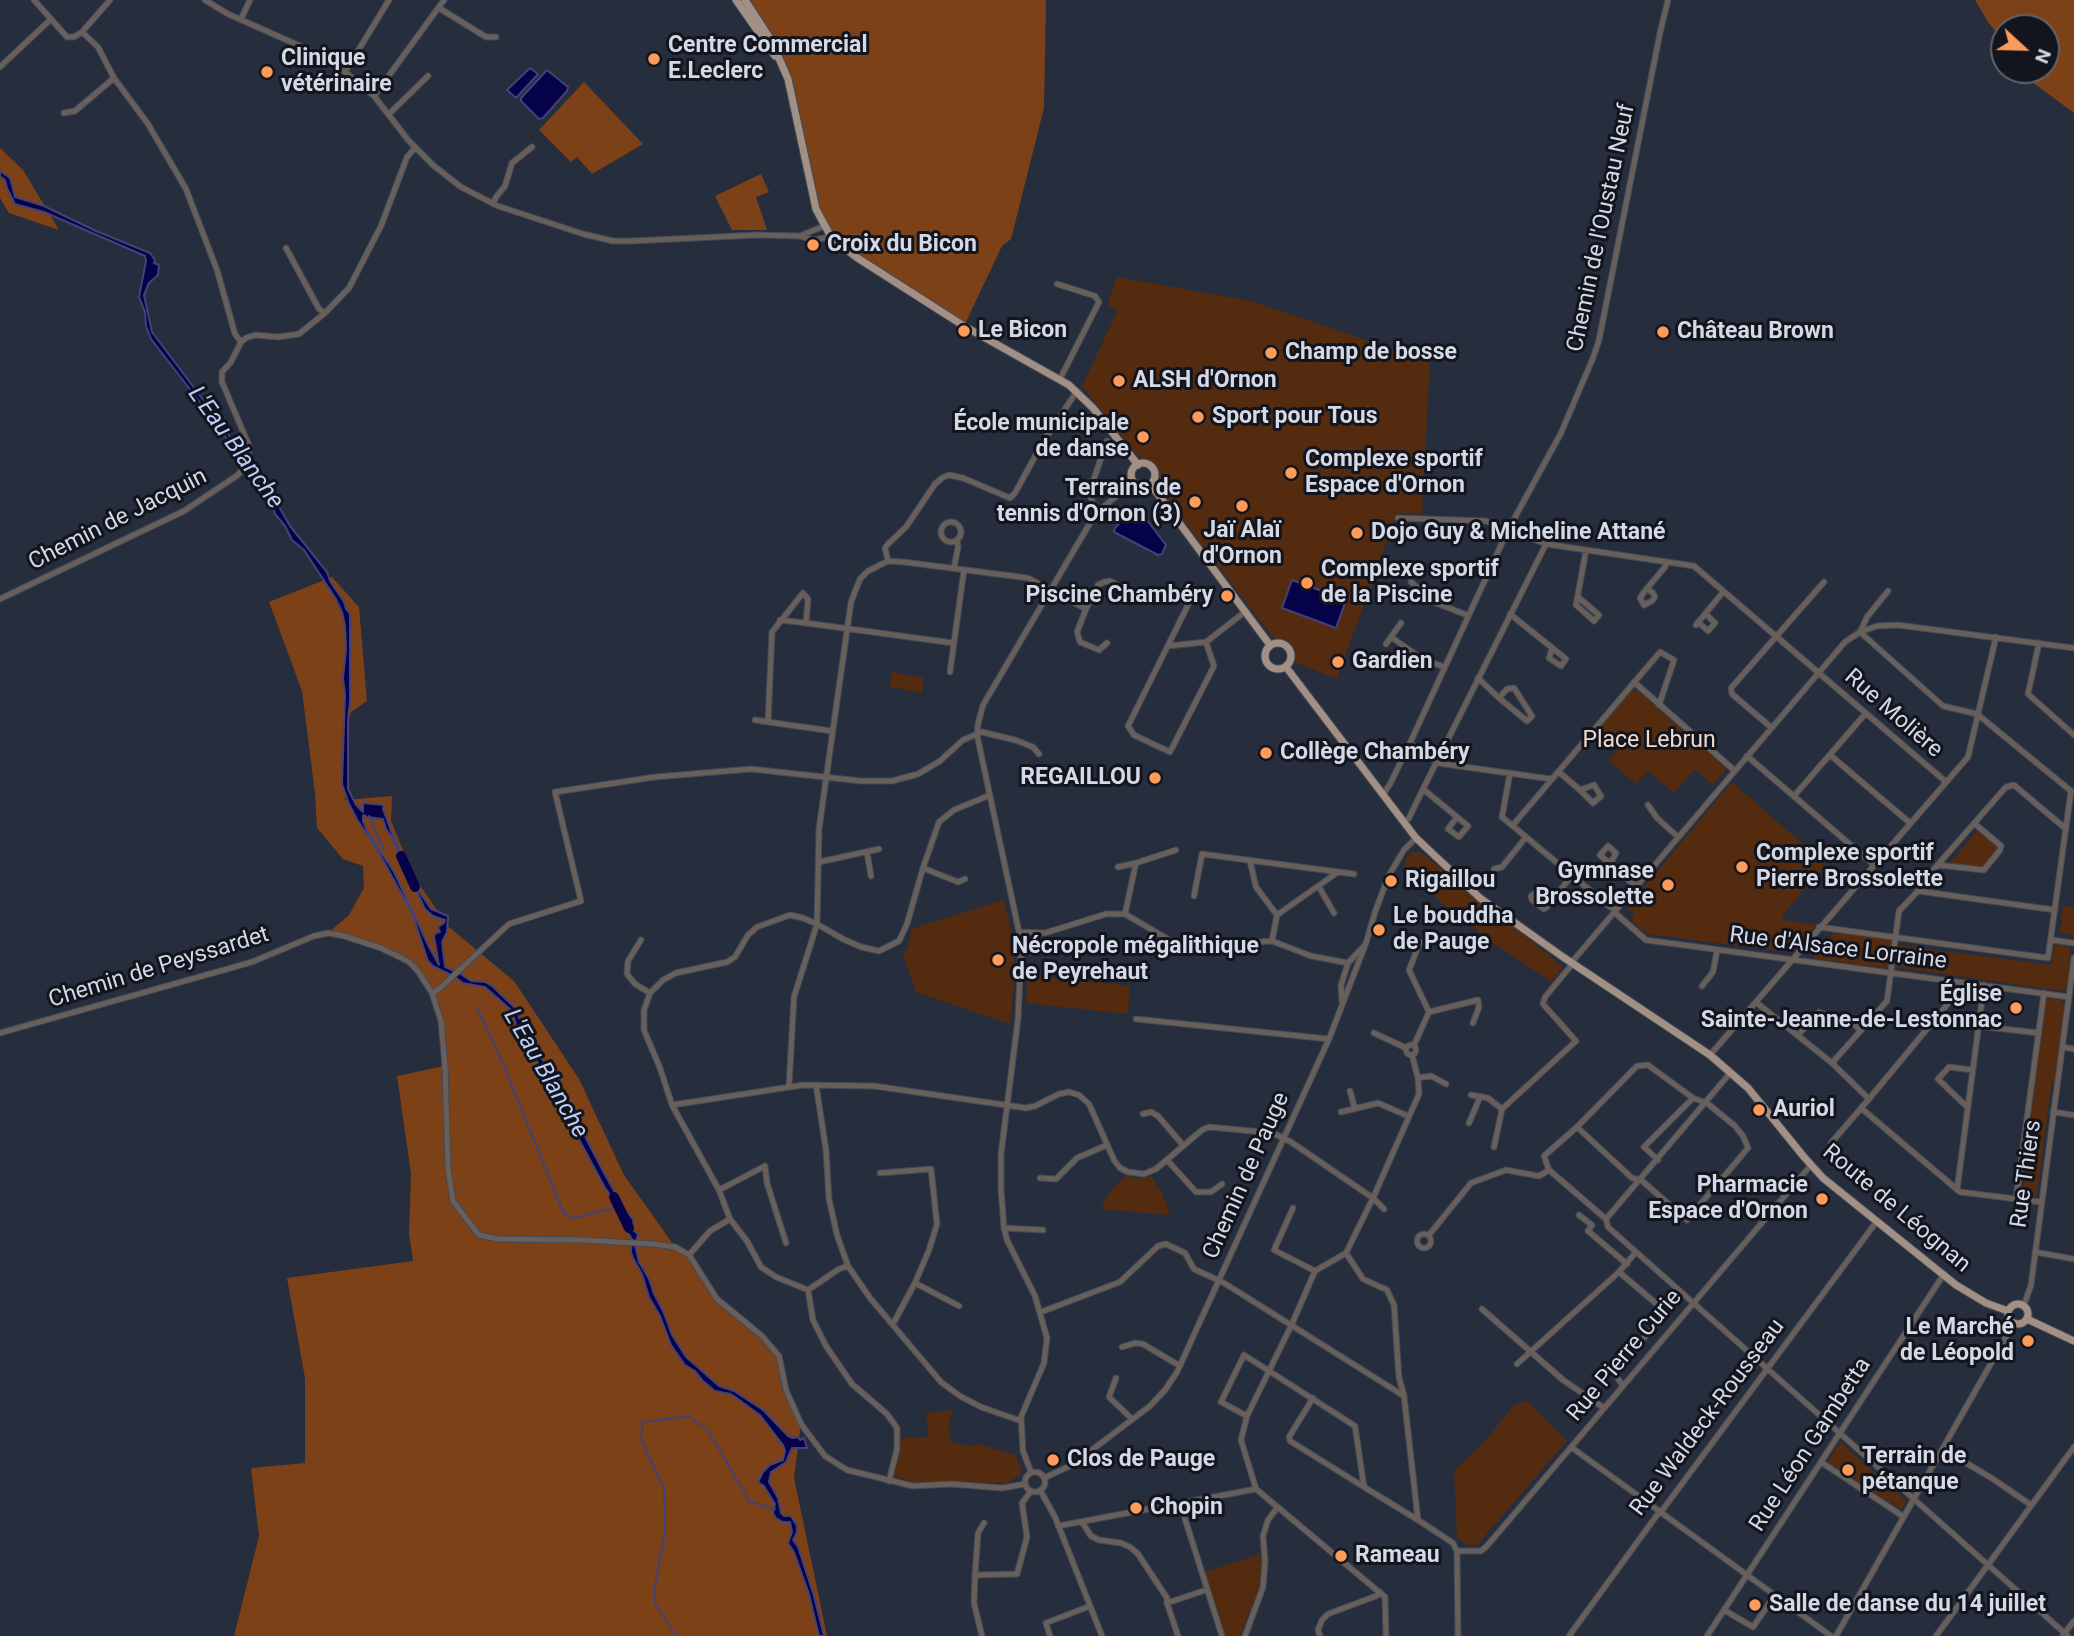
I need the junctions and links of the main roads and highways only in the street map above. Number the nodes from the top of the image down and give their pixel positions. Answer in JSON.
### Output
{"nodes":[{"id":1,"x":736,"y":0,"type":"edge"},
{"id":2,"x":745,"y":0,"type":"edge"},
{"id":3,"x":793,"y":99,"type":"junction"},
{"id":4,"x":1138,"y":465,"type":"junction"},
{"id":5,"x":1151,"y":485,"type":"junction"},
{"id":6,"x":1270,"y":645,"type":"junction"},
{"id":7,"x":1286,"y":667,"type":"junction"},
{"id":8,"x":2008,"y":1311,"type":"junction"},
{"id":9,"x":2027,"y":1319,"type":"junction"},
{"id":10,"x":2074,"y":1341,"type":"edge"}],
"edges":[{"from":1,"to":3,"type":"main road"},
{"from":2,"to":3,"type":"main road"},
{"from":3,"to":4,"type":"main road"},
{"from":4,"to":5,"type":"main road"},
{"from":4,"to":5,"type":"main road"},
{"from":5,"to":6,"type":"main road"},
{"from":6,"to":7,"type":"main road"},
{"from":6,"to":7,"type":"main road"},
{"from":7,"to":8,"type":"main road","name":"Route de Léognan"},
{"from":8,"to":9,"type":"main road"},
{"from":8,"to":9,"type":"main road"},
{"from":9,"to":10,"type":"main road"}]}
